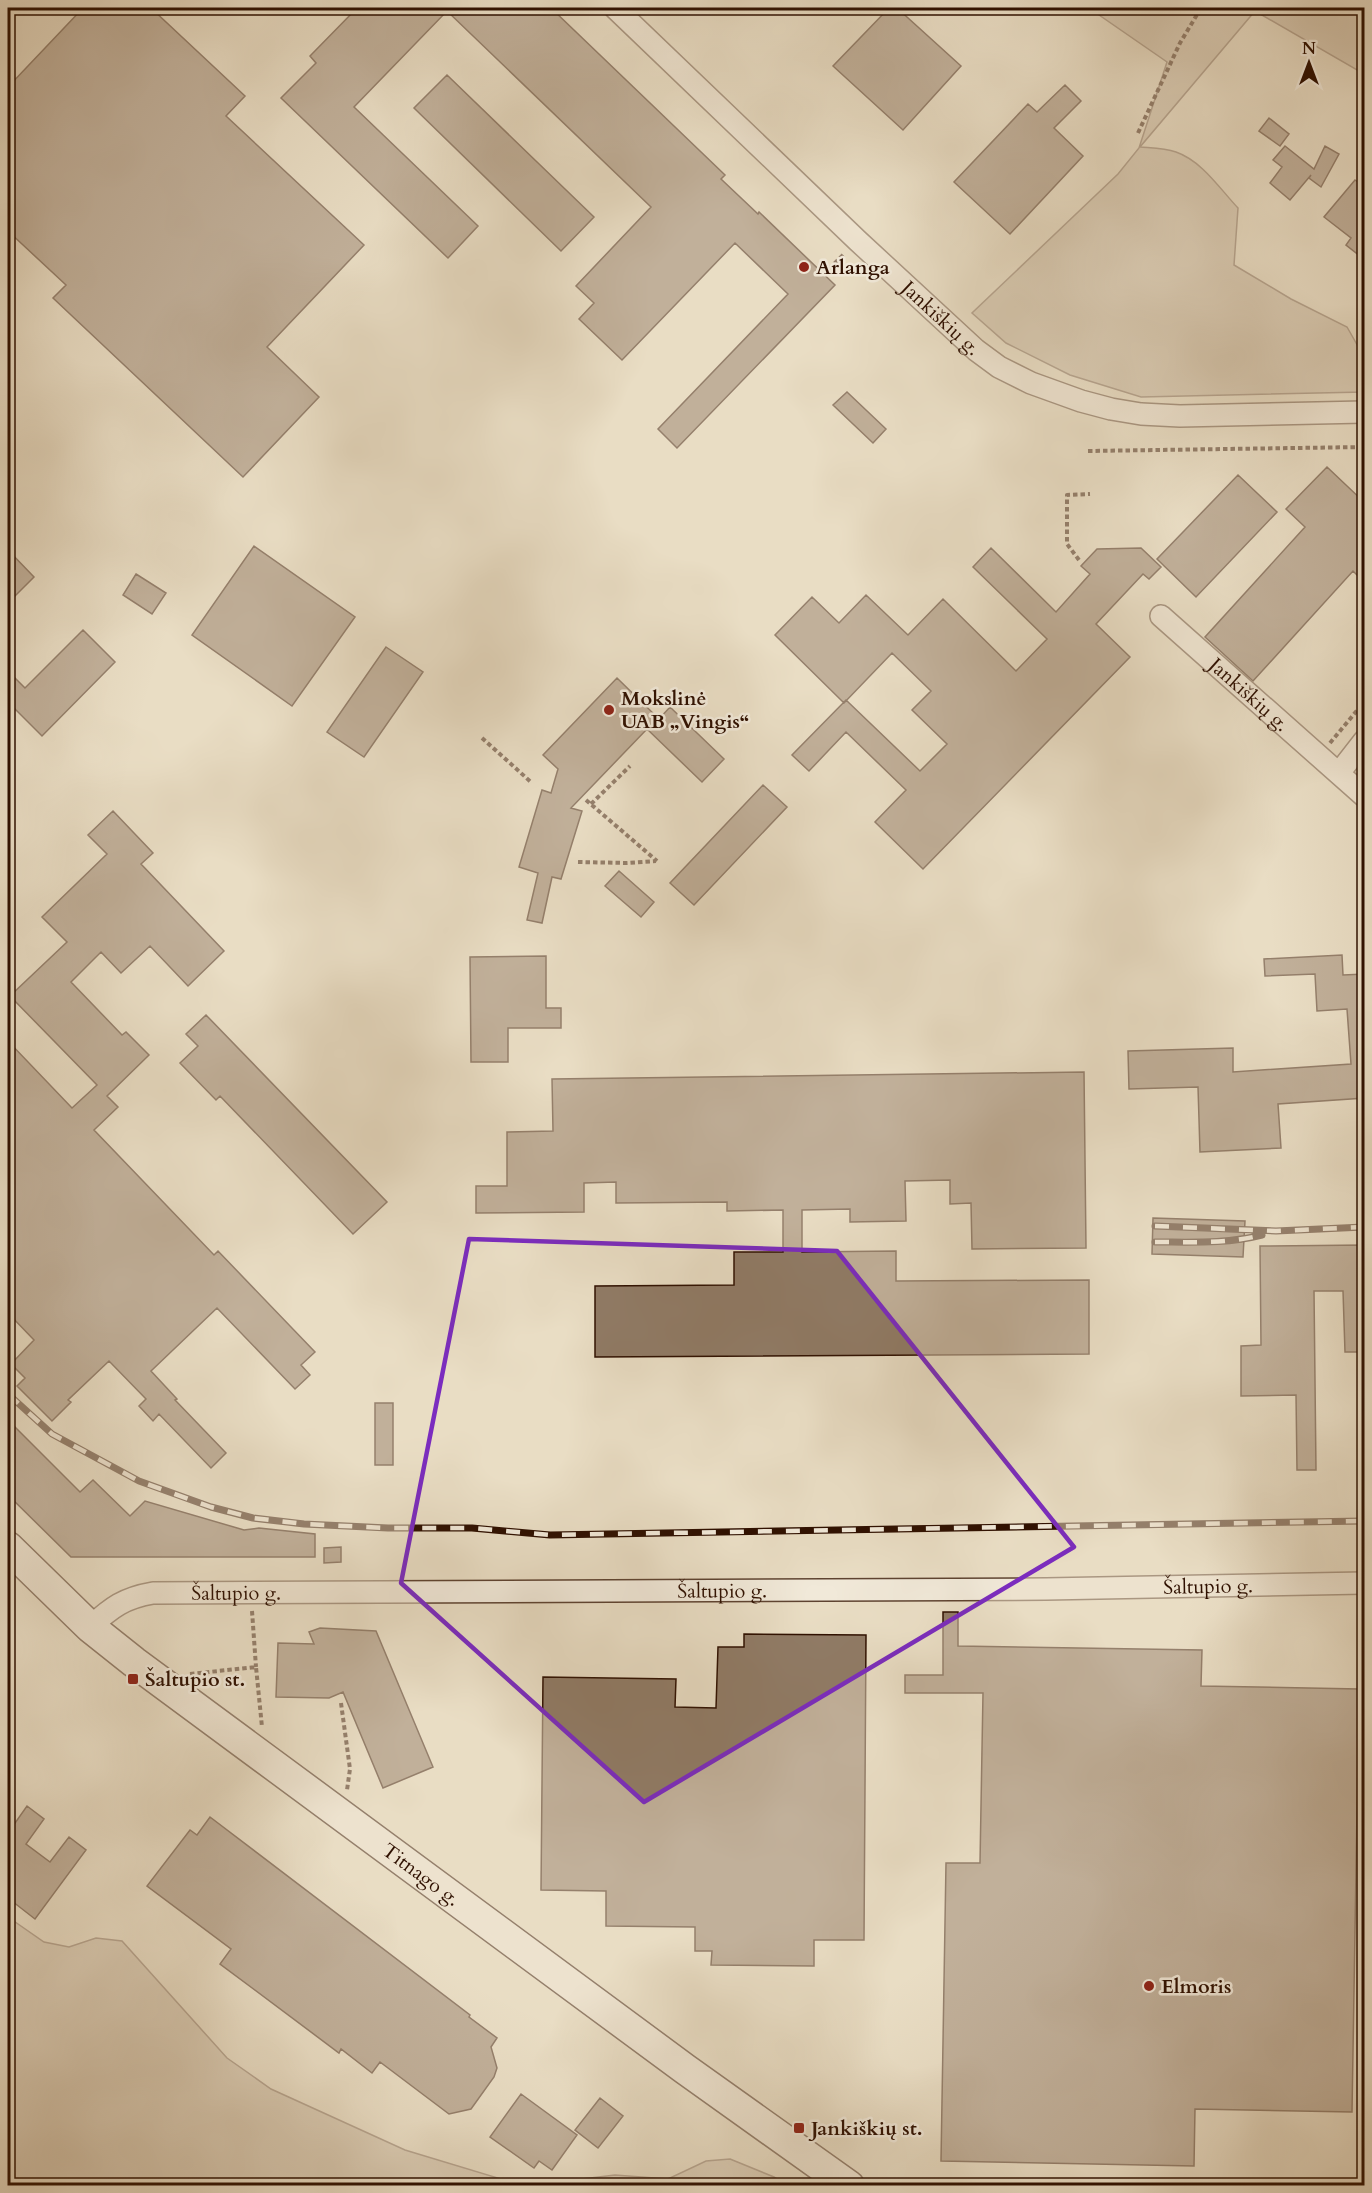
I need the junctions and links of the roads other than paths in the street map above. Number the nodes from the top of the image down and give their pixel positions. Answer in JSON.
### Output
{"nodes":[{"id":1,"x":615,"y":8,"type":"edge"},
{"id":2,"x":1365,"y":412,"type":"edge"},
{"id":3,"x":1161,"y":616,"type":"dead end"},
{"id":4,"x":1365,"y":741,"type":"edge"},
{"id":5,"x":1339,"y":773,"type":"junction"},
{"id":6,"x":1365,"y":796,"type":"edge"},
{"id":7,"x":8,"y":1547,"type":"edge"},
{"id":8,"x":1365,"y":1582,"type":"edge"},
{"id":9,"x":90,"y":1627,"type":"junction"},
{"id":10,"x":849,"y":2186,"type":"edge"}],
"edges":[{"from":1,"to":2,"type":"street","name":"Jankiškių g."},
{"from":3,"to":5,"type":"street","name":"Jankiškių g."},
{"from":4,"to":5,"type":"street"},
{"from":5,"to":6,"type":"street","name":"Jankiškių g."},
{"from":7,"to":9,"type":"street","name":"Titnago g."},
{"from":8,"to":9,"type":"street","name":"Šaltupio g."},
{"from":9,"to":10,"type":"street","name":"Titnago g."}]}
